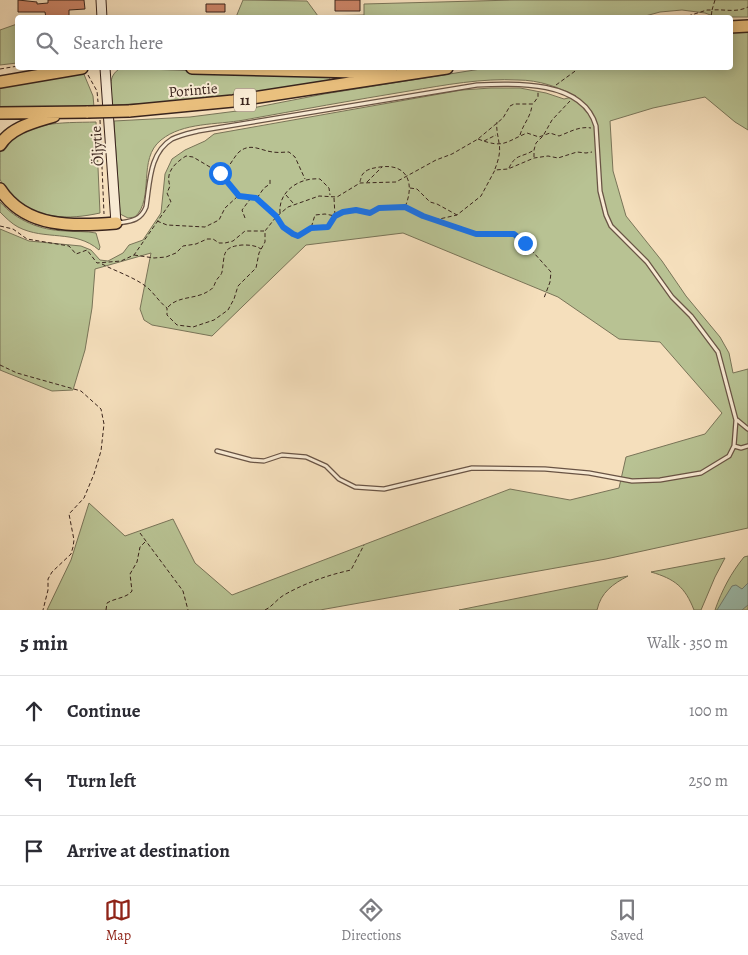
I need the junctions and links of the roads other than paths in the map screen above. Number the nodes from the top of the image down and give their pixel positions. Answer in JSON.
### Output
{"nodes":[{"id":1,"x":101,"y":0,"type":"edge"},
{"id":2,"x":102,"y":15,"type":"edge"},
{"id":3,"x":748,"y":26,"type":"edge"},
{"id":4,"x":733,"y":27,"type":"edge"},
{"id":5,"x":105,"y":70,"type":"edge"},
{"id":6,"x":274,"y":70,"type":"edge"},
{"id":7,"x":384,"y":70,"type":"edge"},
{"id":8,"x":433,"y":70,"type":"edge"},
{"id":9,"x":85,"y":71,"type":"edge"},
{"id":10,"x":0,"y":82,"type":"edge"},
{"id":11,"x":0,"y":113,"type":"edge"},
{"id":12,"x":62,"y":113,"type":"junction"},
{"id":13,"x":0,"y":145,"type":"edge"},
{"id":14,"x":0,"y":190,"type":"edge"},
{"id":15,"x":110,"y":224,"type":"junction"},
{"id":16,"x":736,"y":420,"type":"junction"},
{"id":17,"x":748,"y":429,"type":"edge"},
{"id":18,"x":734,"y":446,"type":"junction"},
{"id":19,"x":748,"y":446,"type":"edge"},
{"id":20,"x":217,"y":451,"type":"dead end"}],
"edges":[{"from":1,"to":2,"type":"main road"},
{"from":3,"to":4,"type":"highway"},
{"from":5,"to":15,"type":"main road","name":"Öljytie"},
{"from":6,"to":7,"type":"highway"},
{"from":8,"to":12,"type":"highway","name":"Porintie","number":"11","bridge":true},
{"from":9,"to":10,"type":"highway"},
{"from":11,"to":12,"type":"highway","name":"Porintie","number":"11"},
{"from":12,"to":13,"type":"highway"},
{"from":14,"to":15,"type":"highway"},
{"from":15,"to":16,"type":"lane"},
{"from":16,"to":17,"type":"lane"},
{"from":16,"to":18,"type":"lane"},
{"from":18,"to":19,"type":"lane"},
{"from":18,"to":20,"type":"lane"}]}
